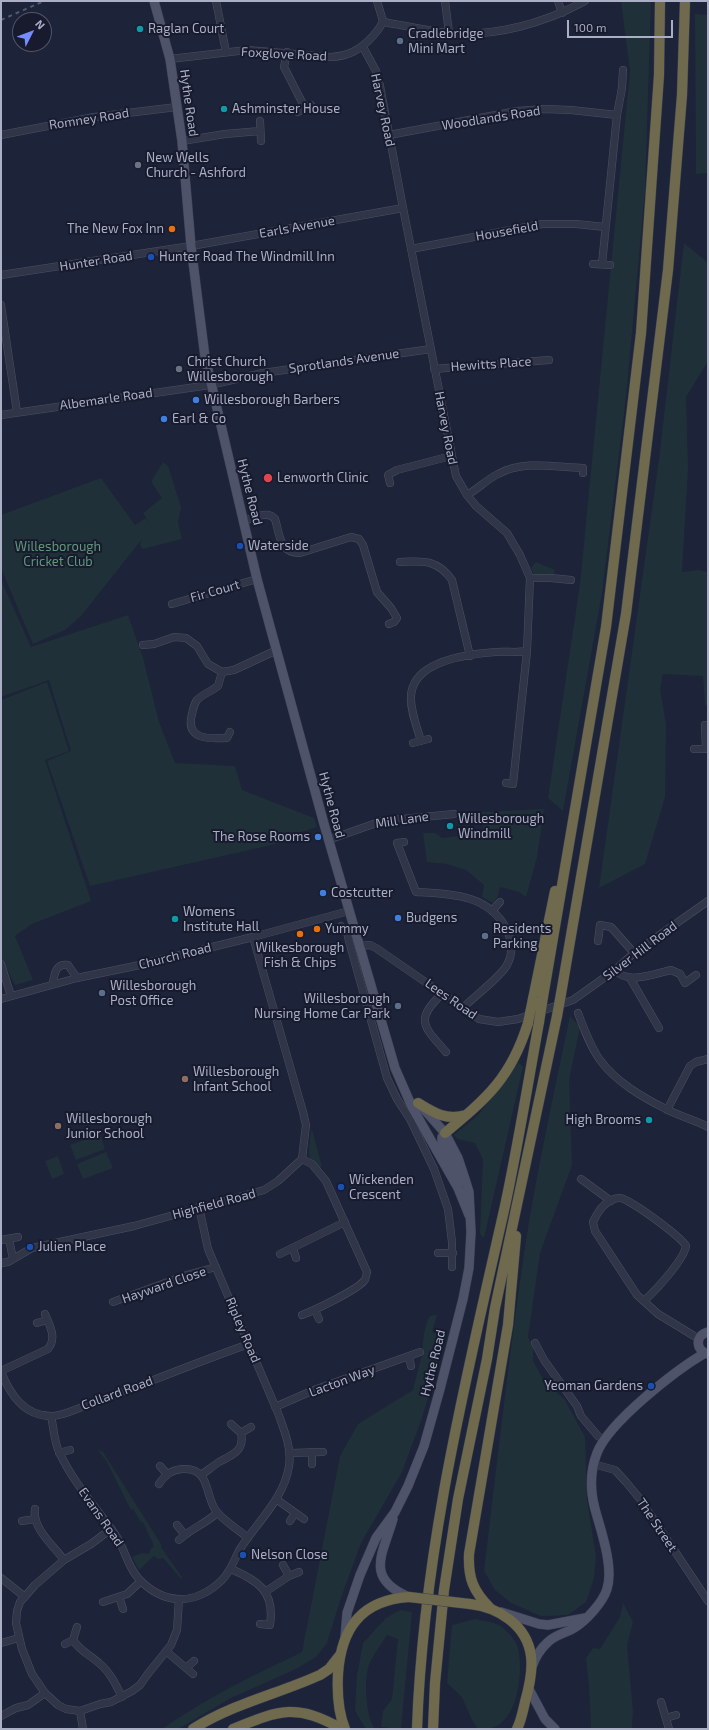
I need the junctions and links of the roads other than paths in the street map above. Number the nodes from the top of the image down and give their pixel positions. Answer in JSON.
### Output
{"nodes":[{"id":1,"x":154,"y":1,"type":"edge"},
{"id":2,"x":216,"y":1,"type":"edge"},
{"id":3,"x":376,"y":1,"type":"edge"},
{"id":4,"x":445,"y":1,"type":"edge"},
{"id":5,"x":558,"y":1,"type":"edge"},
{"id":6,"x":585,"y":1,"type":"edge"},
{"id":7,"x":660,"y":1,"type":"edge"},
{"id":8,"x":685,"y":1,"type":"edge"},
{"id":9,"x":562,"y":13,"type":"junction"},
{"id":10,"x":383,"y":20,"type":"junction"},
{"id":11,"x":448,"y":33,"type":"junction"},
{"id":12,"x":362,"y":47,"type":"junction"},
{"id":13,"x":226,"y":52,"type":"junction"},
{"id":14,"x":287,"y":52,"type":"junction"},
{"id":15,"x":170,"y":59,"type":"junction"},
{"id":16,"x":623,"y":70,"type":"dead end"},
{"id":17,"x":177,"y":106,"type":"junction"},
{"id":18,"x":305,"y":108,"type":"dead end"},
{"id":19,"x":616,"y":115,"type":"junction"},
{"id":20,"x":260,"y":122,"type":"dead end"},
{"id":21,"x":260,"y":131,"type":"junction"},
{"id":22,"x":1,"y":134,"type":"edge"},
{"id":23,"x":389,"y":135,"type":"junction"},
{"id":24,"x":182,"y":141,"type":"junction"},
{"id":25,"x":261,"y":141,"type":"dead end"},
{"id":26,"x":403,"y":208,"type":"junction"},
{"id":27,"x":605,"y":227,"type":"junction"},
{"id":28,"x":191,"y":246,"type":"junction"},
{"id":29,"x":411,"y":248,"type":"junction"},
{"id":30,"x":593,"y":264,"type":"dead end"},
{"id":31,"x":602,"y":264,"type":"junction"},
{"id":32,"x":610,"y":265,"type":"dead end"},
{"id":33,"x":1,"y":276,"type":"edge"},
{"id":34,"x":1,"y":305,"type":"edge"},
{"id":35,"x":431,"y":349,"type":"junction"},
{"id":36,"x":549,"y":360,"type":"dead end"},
{"id":37,"x":434,"y":369,"type":"junction"},
{"id":38,"x":210,"y":385,"type":"junction"},
{"id":39,"x":17,"y":412,"type":"junction"},
{"id":40,"x":1,"y":415,"type":"edge"},
{"id":41,"x":451,"y":456,"type":"junction"},
{"id":42,"x":583,"y":473,"type":"dead end"},
{"id":43,"x":390,"y":483,"type":"dead end"},
{"id":44,"x":467,"y":495,"type":"junction"},
{"id":45,"x":244,"y":521,"type":"junction"},
{"id":46,"x":400,"y":562,"type":"dead end"},
{"id":47,"x":530,"y":578,"type":"junction"},
{"id":48,"x":257,"y":579,"type":"junction"},
{"id":49,"x":571,"y":580,"type":"dead end"},
{"id":50,"x":172,"y":604,"type":"dead end"},
{"id":51,"x":389,"y":624,"type":"dead end"},
{"id":52,"x":143,"y":645,"type":"dead end"},
{"id":53,"x":277,"y":650,"type":"junction"},
{"id":54,"x":526,"y":652,"type":"junction"},
{"id":55,"x":470,"y":656,"type":"junction"},
{"id":56,"x":222,"y":672,"type":"junction"},
{"id":57,"x":705,"y":725,"type":"dead end"},
{"id":58,"x":229,"y":738,"type":"dead end"},
{"id":59,"x":413,"y":743,"type":"dead end"},
{"id":60,"x":694,"y":749,"type":"dead end"},
{"id":61,"x":707,"y":749,"type":"edge"},
{"id":62,"x":506,"y":783,"type":"dead end"},
{"id":63,"x":454,"y":814,"type":"dead end"},
{"id":64,"x":573,"y":825,"type":"junction"},
{"id":65,"x":328,"y":840,"type":"junction"},
{"id":66,"x":404,"y":842,"type":"dead end"},
{"id":67,"x":500,"y":902,"type":"dead end"},
{"id":68,"x":708,"y":902,"type":"edge"},
{"id":69,"x":349,"y":911,"type":"junction"},
{"id":70,"x":492,"y":911,"type":"junction"},
{"id":71,"x":341,"y":926,"type":"dead end"},
{"id":72,"x":253,"y":937,"type":"junction"},
{"id":73,"x":598,"y":941,"type":"dead end"},
{"id":74,"x":360,"y":946,"type":"junction"},
{"id":75,"x":634,"y":953,"type":"junction"},
{"id":76,"x":1,"y":964,"type":"edge"},
{"id":77,"x":615,"y":970,"type":"junction"},
{"id":78,"x":696,"y":975,"type":"dead end"},
{"id":79,"x":77,"y":978,"type":"junction"},
{"id":80,"x":630,"y":978,"type":"junction"},
{"id":81,"x":370,"y":979,"type":"junction"},
{"id":82,"x":360,"y":981,"type":"junction"},
{"id":83,"x":53,"y":984,"type":"junction"},
{"id":84,"x":442,"y":994,"type":"junction"},
{"id":85,"x":11,"y":996,"type":"junction"},
{"id":86,"x":1,"y":999,"type":"edge"},
{"id":87,"x":573,"y":1000,"type":"joint"},
{"id":88,"x":463,"y":1008,"type":"junction"},
{"id":89,"x":578,"y":1013,"type":"dead end"},
{"id":90,"x":660,"y":1028,"type":"dead end"},
{"id":91,"x":446,"y":1052,"type":"dead end"},
{"id":92,"x":708,"y":1059,"type":"edge"},
{"id":93,"x":403,"y":1087,"type":"junction"},
{"id":94,"x":392,"y":1091,"type":"junction"},
{"id":95,"x":418,"y":1103,"type":"junction"},
{"id":96,"x":667,"y":1110,"type":"junction"},
{"id":97,"x":468,"y":1114,"type":"junction"},
{"id":98,"x":708,"y":1127,"type":"edge"},
{"id":99,"x":445,"y":1133,"type":"junction"},
{"id":100,"x":302,"y":1159,"type":"junction"},
{"id":101,"x":581,"y":1179,"type":"dead end"},
{"id":102,"x":458,"y":1188,"type":"junction"},
{"id":103,"x":520,"y":1193,"type":"junction"},
{"id":104,"x":611,"y":1201,"type":"junction"},
{"id":105,"x":199,"y":1207,"type":"junction"},
{"id":106,"x":469,"y":1214,"type":"junction"},
{"id":107,"x":345,"y":1222,"type":"junction"},
{"id":108,"x":18,"y":1237,"type":"dead end"},
{"id":109,"x":5,"y":1240,"type":"edge"},
{"id":110,"x":293,"y":1248,"type":"junction"},
{"id":111,"x":438,"y":1253,"type":"dead end"},
{"id":112,"x":453,"y":1253,"type":"junction"},
{"id":113,"x":280,"y":1254,"type":"dead end"},
{"id":114,"x":296,"y":1258,"type":"dead end"},
{"id":115,"x":13,"y":1259,"type":"junction"},
{"id":116,"x":1,"y":1264,"type":"edge"},
{"id":117,"x":216,"y":1267,"type":"junction"},
{"id":118,"x":452,"y":1267,"type":"dead end"},
{"id":119,"x":644,"y":1301,"type":"junction"},
{"id":120,"x":113,"y":1302,"type":"dead end"},
{"id":121,"x":315,"y":1310,"type":"junction"},
{"id":122,"x":302,"y":1315,"type":"dead end"},
{"id":123,"x":319,"y":1319,"type":"dead end"},
{"id":124,"x":37,"y":1323,"type":"dead end"},
{"id":125,"x":704,"y":1341,"type":"edge"},
{"id":126,"x":535,"y":1343,"type":"dead end"},
{"id":127,"x":248,"y":1344,"type":"junction"},
{"id":128,"x":420,"y":1352,"type":"dead end"},
{"id":129,"x":409,"y":1357,"type":"junction"},
{"id":130,"x":411,"y":1366,"type":"dead end"},
{"id":131,"x":1,"y":1372,"type":"edge"},
{"id":132,"x":275,"y":1406,"type":"junction"},
{"id":133,"x":50,"y":1416,"type":"junction"},
{"id":134,"x":231,"y":1424,"type":"dead end"},
{"id":135,"x":251,"y":1427,"type":"dead end"},
{"id":136,"x":241,"y":1433,"type":"junction"},
{"id":137,"x":604,"y":1440,"type":"junction"},
{"id":138,"x":70,"y":1450,"type":"dead end"},
{"id":139,"x":312,"y":1452,"type":"junction"},
{"id":140,"x":323,"y":1452,"type":"dead end"},
{"id":141,"x":290,"y":1453,"type":"junction"},
{"id":142,"x":59,"y":1454,"type":"junction"},
{"id":143,"x":312,"y":1464,"type":"dead end"},
{"id":144,"x":593,"y":1464,"type":"junction"},
{"id":145,"x":160,"y":1466,"type":"dead end"},
{"id":146,"x":167,"y":1474,"type":"junction"},
{"id":147,"x":201,"y":1475,"type":"junction"},
{"id":148,"x":160,"y":1484,"type":"dead end"},
{"id":149,"x":276,"y":1499,"type":"junction"},
{"id":150,"x":36,"y":1509,"type":"dead end"},
{"id":151,"x":395,"y":1512,"type":"junction"},
{"id":152,"x":217,"y":1513,"type":"junction"},
{"id":153,"x":295,"y":1513,"type":"junction"},
{"id":154,"x":35,"y":1519,"type":"junction"},
{"id":155,"x":304,"y":1519,"type":"dead end"},
{"id":156,"x":22,"y":1521,"type":"dead end"},
{"id":157,"x":290,"y":1521,"type":"dead end"},
{"id":158,"x":177,"y":1525,"type":"dead end"},
{"id":159,"x":111,"y":1529,"type":"junction"},
{"id":160,"x":184,"y":1534,"type":"junction"},
{"id":161,"x":248,"y":1538,"type":"junction"},
{"id":162,"x":178,"y":1540,"type":"dead end"},
{"id":163,"x":64,"y":1560,"type":"junction"},
{"id":164,"x":283,"y":1565,"type":"dead end"},
{"id":165,"x":231,"y":1569,"type":"junction"},
{"id":166,"x":299,"y":1572,"type":"dead end"},
{"id":167,"x":289,"y":1576,"type":"junction"},
{"id":168,"x":1,"y":1578,"type":"edge"},
{"id":169,"x":141,"y":1581,"type":"junction"},
{"id":170,"x":265,"y":1592,"type":"junction"},
{"id":171,"x":25,"y":1597,"type":"junction"},
{"id":172,"x":119,"y":1597,"type":"junction"},
{"id":173,"x":409,"y":1597,"type":"junction"},
{"id":174,"x":179,"y":1599,"type":"junction"},
{"id":175,"x":708,"y":1601,"type":"edge"},
{"id":176,"x":103,"y":1602,"type":"dead end"},
{"id":177,"x":123,"y":1609,"type":"dead end"},
{"id":178,"x":494,"y":1610,"type":"junction"},
{"id":179,"x":585,"y":1618,"type":"junction"},
{"id":180,"x":260,"y":1624,"type":"dead end"},
{"id":181,"x":77,"y":1627,"type":"dead end"},
{"id":182,"x":19,"y":1638,"type":"junction"},
{"id":183,"x":345,"y":1639,"type":"junction"},
{"id":184,"x":73,"y":1640,"type":"junction"},
{"id":185,"x":1,"y":1643,"type":"edge"},
{"id":186,"x":65,"y":1644,"type":"dead end"},
{"id":187,"x":167,"y":1652,"type":"junction"},
{"id":188,"x":340,"y":1655,"type":"junction"},
{"id":189,"x":194,"y":1660,"type":"dead end"},
{"id":190,"x":186,"y":1668,"type":"junction"},
{"id":191,"x":531,"y":1668,"type":"junction"},
{"id":192,"x":193,"y":1674,"type":"dead end"},
{"id":193,"x":529,"y":1689,"type":"junction"},
{"id":194,"x":45,"y":1693,"type":"junction"},
{"id":195,"x":122,"y":1697,"type":"junction"},
{"id":196,"x":661,"y":1702,"type":"dead end"},
{"id":197,"x":80,"y":1711,"type":"junction"},
{"id":198,"x":676,"y":1715,"type":"dead end"},
{"id":199,"x":1,"y":1716,"type":"edge"},
{"id":200,"x":666,"y":1718,"type":"junction"},
{"id":201,"x":83,"y":1729,"type":"edge"},
{"id":202,"x":194,"y":1729,"type":"edge"},
{"id":203,"x":233,"y":1729,"type":"edge"},
{"id":204,"x":342,"y":1729,"type":"edge"},
{"id":205,"x":345,"y":1729,"type":"edge"},
{"id":206,"x":416,"y":1729,"type":"edge"},
{"id":207,"x":433,"y":1729,"type":"edge"},
{"id":208,"x":517,"y":1729,"type":"edge"},
{"id":209,"x":555,"y":1729,"type":"edge"},
{"id":210,"x":669,"y":1729,"type":"edge"}],
"edges":[{"from":1,"to":15,"type":"main road","name":"Hythe Road"},
{"from":2,"to":13,"type":"street"},
{"from":3,"to":10,"type":"street"},
{"from":4,"to":11,"type":"street"},
{"from":5,"to":9,"type":"street"},
{"from":6,"to":9,"type":"street"},
{"from":7,"to":64,"type":"highway"},
{"from":8,"to":103,"type":"highway","bridge":true},
{"from":9,"to":11,"type":"street"},
{"from":10,"to":11,"type":"street"},
{"from":10,"to":12,"type":"street","name":"Foxglove Road"},
{"from":12,"to":14,"type":"street","name":"Foxglove Road"},
{"from":12,"to":23,"type":"street","name":"Harvey Road"},
{"from":13,"to":14,"type":"street","name":"Foxglove Road"},
{"from":13,"to":15,"type":"street","name":"Foxglove Road"},
{"from":14,"to":18,"type":"street"},
{"from":15,"to":17,"type":"main road","name":"Hythe Road"},
{"from":16,"to":19,"type":"street"},
{"from":17,"to":22,"type":"street","name":"Romney Road"},
{"from":17,"to":24,"type":"main road","name":"Hythe Road"},
{"from":19,"to":23,"type":"street","name":"Woodlands Road"},
{"from":19,"to":27,"type":"street"},
{"from":20,"to":21,"type":"street"},
{"from":21,"to":24,"type":"street"},
{"from":21,"to":25,"type":"street"},
{"from":23,"to":26,"type":"street","name":"Harvey Road"},
{"from":24,"to":28,"type":"main road","name":"Hythe Road"},
{"from":26,"to":28,"type":"street","name":"Earls Avenue"},
{"from":26,"to":29,"type":"street","name":"Harvey Road"},
{"from":27,"to":29,"type":"street","name":"Housefield"},
{"from":27,"to":31,"type":"street"},
{"from":28,"to":33,"type":"street","name":"Hunter Road"},
{"from":28,"to":38,"type":"main road","name":"Hythe Road"},
{"from":29,"to":35,"type":"street","name":"Harvey Road"},
{"from":30,"to":31,"type":"street"},
{"from":31,"to":32,"type":"street"},
{"from":34,"to":39,"type":"street"},
{"from":35,"to":37,"type":"street","name":"Harvey Road"},
{"from":35,"to":38,"type":"street","name":"Sprotlands Avenue"},
{"from":36,"to":37,"type":"street","name":"Hewitts Place"},
{"from":37,"to":41,"type":"street","name":"Harvey Road"},
{"from":38,"to":39,"type":"street","name":"Albemarle Road"},
{"from":38,"to":45,"type":"main road","name":"Hythe Road"},
{"from":39,"to":40,"type":"street","name":"Albemarle Road"},
{"from":41,"to":43,"type":"street"},
{"from":41,"to":44,"type":"street","name":"Harvey Road"},
{"from":42,"to":44,"type":"street"},
{"from":44,"to":47,"type":"street","name":"Harvey Road"},
{"from":45,"to":48,"type":"main road","name":"Hythe Road"},
{"from":45,"to":51,"type":"street"},
{"from":46,"to":55,"type":"street"},
{"from":47,"to":49,"type":"street"},
{"from":47,"to":54,"type":"street","name":"Harvey Road"},
{"from":48,"to":50,"type":"street","name":"Fir Court"},
{"from":48,"to":53,"type":"main road","name":"Hythe Road"},
{"from":52,"to":56,"type":"street"},
{"from":53,"to":56,"type":"street"},
{"from":53,"to":65,"type":"main road","name":"Hythe Road"},
{"from":54,"to":55,"type":"street"},
{"from":54,"to":62,"type":"street","name":"Harvey Road"},
{"from":55,"to":59,"type":"street"},
{"from":56,"to":58,"type":"street"},
{"from":57,"to":61,"type":"street"},
{"from":60,"to":61,"type":"street"},
{"from":63,"to":65,"type":"street","name":"Mill Lane"},
{"from":64,"to":97,"type":"highway","bridge":true},
{"from":64,"to":206,"type":"highway","bridge":true},
{"from":65,"to":69,"type":"main road","name":"Hythe Road"},
{"from":66,"to":70,"type":"street"},
{"from":67,"to":70,"type":"street"},
{"from":68,"to":75,"type":"street","name":"Silver Hill Road"},
{"from":69,"to":72,"type":"street","name":"Church Road"},
{"from":69,"to":74,"type":"main road","name":"Hythe Road"},
{"from":70,"to":88,"type":"street"},
{"from":71,"to":82,"type":"street"},
{"from":72,"to":79,"type":"street","name":"Church Road"},
{"from":72,"to":100,"type":"street"},
{"from":73,"to":75,"type":"street"},
{"from":74,"to":81,"type":"main road","name":"Hythe Road"},
{"from":74,"to":84,"type":"street","name":"Lees Road"},
{"from":75,"to":77,"type":"street","name":"Silver Hill Road"},
{"from":76,"to":85,"type":"street"},
{"from":77,"to":80,"type":"street"},
{"from":77,"to":87,"type":"street","name":"Silver Hill Road"},
{"from":78,"to":80,"type":"street"},
{"from":79,"to":83,"type":"street","name":"Church Road"},
{"from":79,"to":83,"type":"street"},
{"from":80,"to":90,"type":"street"},
{"from":81,"to":82,"type":"street"},
{"from":81,"to":93,"type":"main road","name":"Hythe Road"},
{"from":82,"to":94,"type":"street"},
{"from":83,"to":85,"type":"street","name":"Church Road"},
{"from":84,"to":88,"type":"street","name":"Lees Road"},
{"from":84,"to":91,"type":"street"},
{"from":85,"to":86,"type":"street","name":"Church Road"},
{"from":87,"to":88,"type":"street","name":"Lees Road"},
{"from":89,"to":96,"type":"street"},
{"from":92,"to":96,"type":"street"},
{"from":93,"to":94,"type":"street"},
{"from":93,"to":95,"type":"main road","name":"Hythe Road"},
{"from":93,"to":102,"type":"main road","name":"Hythe Road"},
{"from":94,"to":112,"type":"street"},
{"from":95,"to":97,"type":"highway"},
{"from":95,"to":99,"type":"main road","name":"Hythe Road"},
{"from":96,"to":98,"type":"street"},
{"from":97,"to":99,"type":"highway"},
{"from":99,"to":102,"type":"main road"},
{"from":99,"to":106,"type":"main road","name":"Hythe Road"},
{"from":100,"to":105,"type":"street","name":"Highfield Road"},
{"from":100,"to":107,"type":"street"},
{"from":101,"to":104,"type":"street"},
{"from":102,"to":106,"type":"main road","name":"Hythe Road"},
{"from":103,"to":178,"type":"highway"},
{"from":103,"to":207,"type":"highway"},
{"from":104,"to":119,"type":"street"},
{"from":104,"to":119,"type":"street"},
{"from":105,"to":115,"type":"street","name":"Highfield Road"},
{"from":105,"to":117,"type":"street","name":"Ripley Road"},
{"from":106,"to":151,"type":"main road","name":"Hythe Road"},
{"from":107,"to":110,"type":"street"},
{"from":107,"to":121,"type":"street"},
{"from":108,"to":109,"type":"street"},
{"from":109,"to":115,"type":"street"},
{"from":110,"to":113,"type":"street"},
{"from":110,"to":114,"type":"street"},
{"from":111,"to":112,"type":"street"},
{"from":112,"to":118,"type":"street"},
{"from":115,"to":116,"type":"street","name":"Highfield Road"},
{"from":117,"to":120,"type":"street","name":"Hayward Close"},
{"from":117,"to":127,"type":"street","name":"Ripley Road"},
{"from":119,"to":125,"type":"street"},
{"from":121,"to":122,"type":"street"},
{"from":121,"to":123,"type":"street"},
{"from":124,"to":131,"type":"street"},
{"from":125,"to":137,"type":"main road"},
{"from":126,"to":137,"type":"street"},
{"from":127,"to":132,"type":"street","name":"Ripley Road"},
{"from":127,"to":133,"type":"street","name":"Collard Road"},
{"from":128,"to":129,"type":"street","name":"Lacton Way"},
{"from":129,"to":130,"type":"street"},
{"from":129,"to":132,"type":"street","name":"Lacton Way"},
{"from":131,"to":133,"type":"street"},
{"from":132,"to":141,"type":"street","name":"Ripley Road"},
{"from":133,"to":142,"type":"street","name":"Evans Road"},
{"from":134,"to":136,"type":"street"},
{"from":135,"to":136,"type":"street"},
{"from":136,"to":147,"type":"street"},
{"from":137,"to":144,"type":"main road"},
{"from":138,"to":142,"type":"street"},
{"from":139,"to":140,"type":"street"},
{"from":139,"to":141,"type":"street"},
{"from":139,"to":143,"type":"street"},
{"from":141,"to":149,"type":"street","name":"Ripley Road"},
{"from":142,"to":159,"type":"street","name":"Evans Road"},
{"from":144,"to":175,"type":"street","name":"The Street"},
{"from":144,"to":179,"type":"main road"},
{"from":145,"to":146,"type":"street"},
{"from":146,"to":147,"type":"street"},
{"from":146,"to":148,"type":"street"},
{"from":147,"to":152,"type":"street"},
{"from":149,"to":153,"type":"street"},
{"from":149,"to":161,"type":"street","name":"Ripley Road"},
{"from":150,"to":154,"type":"street"},
{"from":151,"to":173,"type":"main road","name":"Hythe Road"},
{"from":151,"to":183,"type":"main road","name":"Hythe Road"},
{"from":152,"to":160,"type":"street"},
{"from":152,"to":161,"type":"street"},
{"from":153,"to":155,"type":"street"},
{"from":153,"to":157,"type":"street"},
{"from":154,"to":156,"type":"street"},
{"from":154,"to":163,"type":"street"},
{"from":158,"to":160,"type":"street"},
{"from":159,"to":163,"type":"street"},
{"from":159,"to":169,"type":"street","name":"Evans Road"},
{"from":160,"to":162,"type":"street"},
{"from":161,"to":165,"type":"street","name":"Ripley Road"},
{"from":163,"to":171,"type":"street"},
{"from":164,"to":167,"type":"street"},
{"from":165,"to":170,"type":"street"},
{"from":165,"to":174,"type":"street","name":"Ripley Road"},
{"from":166,"to":167,"type":"street"},
{"from":167,"to":170,"type":"street"},
{"from":168,"to":171,"type":"street"},
{"from":169,"to":172,"type":"street"},
{"from":169,"to":174,"type":"street","name":"Evans Road"},
{"from":170,"to":180,"type":"street"},
{"from":171,"to":182,"type":"street"},
{"from":172,"to":176,"type":"street"},
{"from":172,"to":177,"type":"street"},
{"from":173,"to":178,"type":"highway","bridge":true},
{"from":173,"to":183,"type":"highway"},
{"from":174,"to":187,"type":"street"},
{"from":178,"to":179,"type":"main road"},
{"from":178,"to":191,"type":"highway"},
{"from":179,"to":191,"type":"main road"},
{"from":181,"to":184,"type":"street"},
{"from":182,"to":185,"type":"street"},
{"from":182,"to":194,"type":"street"},
{"from":183,"to":188,"type":"highway"},
{"from":184,"to":186,"type":"street"},
{"from":184,"to":195,"type":"street"},
{"from":187,"to":190,"type":"street"},
{"from":187,"to":195,"type":"street"},
{"from":188,"to":202,"type":"highway"},
{"from":188,"to":205,"type":"highway"},
{"from":189,"to":190,"type":"street"},
{"from":190,"to":192,"type":"street"},
{"from":191,"to":193,"type":"highway"},
{"from":193,"to":208,"type":"highway"},
{"from":193,"to":209,"type":"main road"},
{"from":194,"to":197,"type":"street"},
{"from":194,"to":199,"type":"street"},
{"from":195,"to":197,"type":"street"},
{"from":196,"to":200,"type":"street"},
{"from":197,"to":201,"type":"street"},
{"from":198,"to":200,"type":"street"},
{"from":200,"to":210,"type":"street"},
{"from":203,"to":204,"type":"highway"}]}
